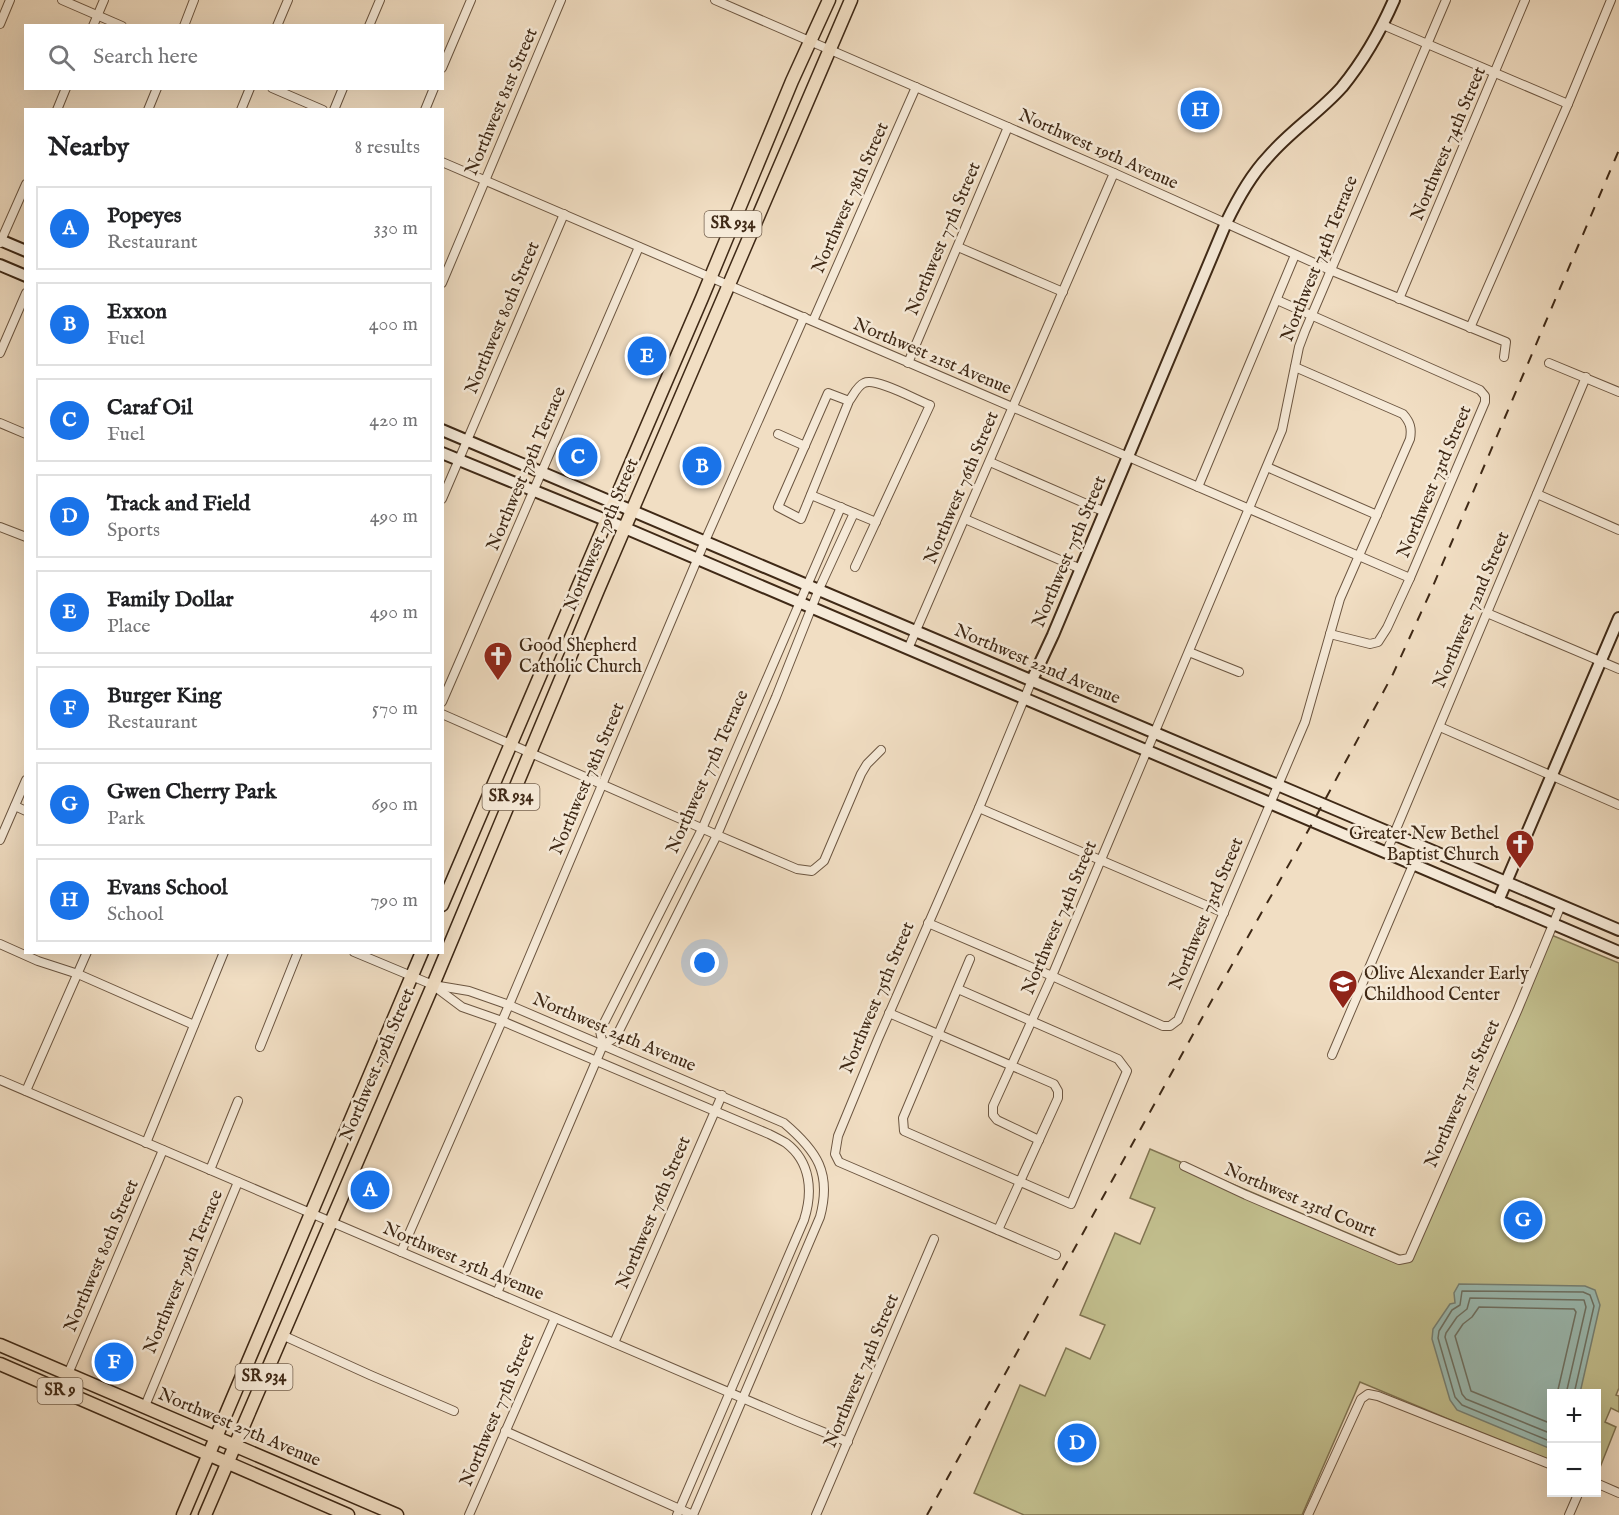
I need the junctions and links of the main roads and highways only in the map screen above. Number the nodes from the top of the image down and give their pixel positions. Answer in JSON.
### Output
{"nodes":[{"id":1,"x":829,"y":0,"type":"edge"},
{"id":2,"x":851,"y":0,"type":"edge"},
{"id":3,"x":1394,"y":0,"type":"edge"},
{"id":4,"x":765,"y":147,"type":"junction"},
{"id":5,"x":784,"y":155,"type":"junction"},
{"id":6,"x":0,"y":242,"type":"edge"},
{"id":7,"x":24,"y":250,"type":"edge"},
{"id":8,"x":0,"y":264,"type":"edge"},
{"id":9,"x":24,"y":275,"type":"edge"},
{"id":10,"x":658,"y":403,"type":"junction"},
{"id":11,"x":675,"y":409,"type":"junction"},
{"id":12,"x":444,"y":431,"type":"edge"},
{"id":13,"x":444,"y":454,"type":"edge"},
{"id":14,"x":614,"y":502,"type":"junction"},
{"id":15,"x":633,"y":510,"type":"junction"},
{"id":16,"x":607,"y":521,"type":"junction"},
{"id":17,"x":625,"y":528,"type":"junction"},
{"id":18,"x":1619,"y":618,"type":"edge"},
{"id":19,"x":563,"y":623,"type":"junction"},
{"id":20,"x":1032,"y":680,"type":"junction"},
{"id":21,"x":559,"y":682,"type":"junction"},
{"id":22,"x":462,"y":860,"type":"junction"},
{"id":23,"x":482,"y":868,"type":"junction"},
{"id":24,"x":1506,"y":882,"type":"junction"},
{"id":25,"x":444,"y":900,"type":"edge"},
{"id":26,"x":1498,"y":901,"type":"junction"},
{"id":27,"x":1619,"y":930,"type":"edge"},
{"id":28,"x":1619,"y":952,"type":"edge"},
{"id":29,"x":421,"y":954,"type":"edge"},
{"id":30,"x":362,"y":1094,"type":"junction"},
{"id":31,"x":382,"y":1103,"type":"junction"},
{"id":32,"x":0,"y":1344,"type":"edge"},
{"id":33,"x":0,"y":1364,"type":"edge"},
{"id":34,"x":68,"y":1374,"type":"junction"},
{"id":35,"x":216,"y":1437,"type":"junction"},
{"id":36,"x":236,"y":1446,"type":"junction"},
{"id":37,"x":208,"y":1455,"type":"junction"},
{"id":38,"x":227,"y":1463,"type":"junction"},
{"id":39,"x":338,"y":1490,"type":"junction"},
{"id":40,"x":331,"y":1507,"type":"junction"},
{"id":41,"x":183,"y":1515,"type":"edge"},
{"id":42,"x":205,"y":1515,"type":"edge"},
{"id":43,"x":348,"y":1515,"type":"edge"},
{"id":44,"x":398,"y":1515,"type":"edge"}],
"edges":[{"from":1,"to":4,"type":"main road","name":"Northwest 79th Street","number":"SR 934"},
{"from":2,"to":5,"type":"main road","name":"Northwest 79th Street","number":"SR 934"},
{"from":3,"to":20,"type":"main road","name":"Northwest 75th Street"},
{"from":4,"to":5,"type":"main road"},
{"from":4,"to":10,"type":"main road","name":"Northwest 79th Street","number":"SR 934"},
{"from":5,"to":11,"type":"main road","name":"Northwest 79th Street","number":"SR 934"},
{"from":6,"to":7,"type":"main road"},
{"from":8,"to":9,"type":"main road"},
{"from":10,"to":11,"type":"main road"},
{"from":10,"to":14,"type":"main road","name":"Northwest 79th Street","number":"SR 934"},
{"from":11,"to":15,"type":"main road","name":"Northwest 79th Street","number":"SR 934"},
{"from":12,"to":14,"type":"main road","name":"Northwest 22nd Avenue"},
{"from":13,"to":16,"type":"main road","name":"Northwest 22nd Avenue"},
{"from":14,"to":15,"type":"main road","name":"Northwest 22nd Avenue"},
{"from":14,"to":16,"type":"main road","name":"Northwest 79th Street","number":"SR 934"},
{"from":15,"to":17,"type":"main road","name":"Northwest 79th Street","number":"SR 934"},
{"from":15,"to":20,"type":"main road","name":"Northwest 22nd Avenue"},
{"from":16,"to":17,"type":"main road","name":"Northwest 22nd Avenue"},
{"from":16,"to":19,"type":"main road","name":"Northwest 79th Street","number":"SR 934"},
{"from":17,"to":21,"type":"main road","name":"Northwest 79th Street","number":"SR 934"},
{"from":17,"to":26,"type":"main road","name":"Northwest 22nd Avenue"},
{"from":18,"to":24,"type":"main road"},
{"from":19,"to":21,"type":"main road"},
{"from":19,"to":22,"type":"main road","name":"Northwest 79th Street","number":"SR 934"},
{"from":20,"to":24,"type":"main road","name":"Northwest 22nd Avenue"},
{"from":21,"to":23,"type":"main road","name":"Northwest 79th Street","number":"SR 934"},
{"from":22,"to":23,"type":"main road"},
{"from":22,"to":25,"type":"main road","name":"Northwest 79th Street","number":"SR 934"},
{"from":23,"to":31,"type":"main road","name":"Northwest 79th Street","number":"SR 934"},
{"from":24,"to":26,"type":"main road"},
{"from":24,"to":27,"type":"main road","name":"Northwest 22nd Avenue"},
{"from":26,"to":28,"type":"main road","name":"Northwest 22nd Avenue"},
{"from":29,"to":30,"type":"main road","name":"Northwest 79th Street","number":"SR 934"},
{"from":30,"to":31,"type":"main road"},
{"from":30,"to":35,"type":"main road","name":"Northwest 79th Street","number":"SR 934"},
{"from":31,"to":36,"type":"main road","name":"Northwest 79th Street","number":"SR 934"},
{"from":32,"to":34,"type":"main road","name":"Northwest 27th Avenue","number":"SR 9"},
{"from":33,"to":34,"type":"main road"},
{"from":33,"to":37,"type":"main road","name":"Northwest 27th Avenue","number":"SR 9"},
{"from":34,"to":35,"type":"main road","name":"Northwest 27th Avenue","number":"SR 9"},
{"from":35,"to":36,"type":"main road","name":"Northwest 27th Avenue","number":"SR 9"},
{"from":35,"to":37,"type":"main road","name":"Northwest 79th Street","number":"SR 934"},
{"from":36,"to":38,"type":"main road","name":"Northwest 79th Street","number":"SR 934"},
{"from":36,"to":39,"type":"main road","name":"Northwest 27th Avenue","number":"SR 9"},
{"from":37,"to":38,"type":"main road","name":"Northwest 27th Avenue","number":"SR 9"},
{"from":37,"to":41,"type":"main road","name":"Northwest 79th Street","number":"SR 934"},
{"from":38,"to":40,"type":"main road","name":"Northwest 27th Avenue","number":"SR 9"},
{"from":38,"to":42,"type":"main road","name":"Northwest 79th Street","number":"SR 934"},
{"from":39,"to":40,"type":"main road"},
{"from":39,"to":44,"type":"main road","name":"Northwest 27th Avenue","number":"SR 9"},
{"from":40,"to":43,"type":"main road","name":"Northwest 27th Avenue","number":"SR 9"}]}
